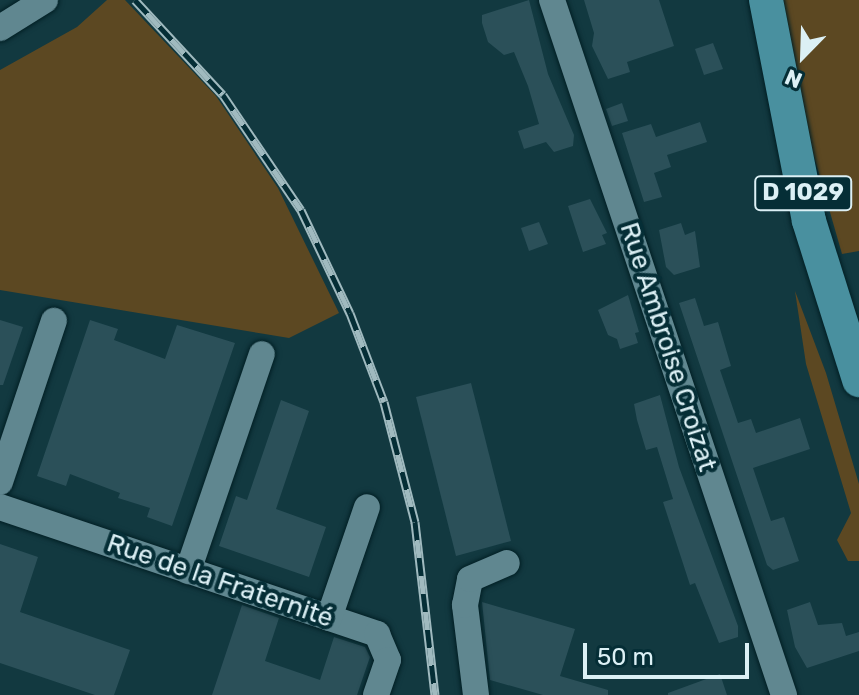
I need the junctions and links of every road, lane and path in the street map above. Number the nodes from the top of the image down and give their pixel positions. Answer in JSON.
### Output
{"nodes":[{"id":1,"x":45,"y":0,"type":"edge"},
{"id":2,"x":552,"y":0,"type":"edge"},
{"id":3,"x":755,"y":0,"type":"edge"},
{"id":4,"x":766,"y":0,"type":"edge"},
{"id":5,"x":0,"y":28,"type":"edge"},
{"id":6,"x":776,"y":61,"type":"junction"},
{"id":7,"x":54,"y":321,"type":"dead end"},
{"id":8,"x":262,"y":354,"type":"dead end"},
{"id":9,"x":859,"y":380,"type":"edge"},
{"id":10,"x":0,"y":482,"type":"edge"},
{"id":11,"x":0,"y":507,"type":"edge"},
{"id":12,"x":367,"y":507,"type":"dead end"},
{"id":13,"x":507,"y":563,"type":"dead end"},
{"id":14,"x":188,"y":571,"type":"junction"},
{"id":15,"x":329,"y":618,"type":"junction"},
{"id":16,"x":376,"y":695,"type":"edge"},
{"id":17,"x":476,"y":695,"type":"edge"},
{"id":18,"x":784,"y":695,"type":"edge"}],
"edges":[{"from":1,"to":5,"type":"street"},
{"from":2,"to":18,"type":"street","name":"Rue Ambroise Croizat"},
{"from":3,"to":6,"type":"main road"},
{"from":4,"to":6,"type":"main road","number":"D 1029"},
{"from":6,"to":9,"type":"main road","number":"D 1029"},
{"from":7,"to":10,"type":"street"},
{"from":8,"to":14,"type":"street"},
{"from":11,"to":14,"type":"street","name":"Rue de la Fraternité"},
{"from":12,"to":15,"type":"street"},
{"from":13,"to":17,"type":"street"},
{"from":14,"to":15,"type":"street","name":"Rue de la Fraternité"},
{"from":15,"to":16,"type":"street","name":"Rue de la Fraternité"}]}
